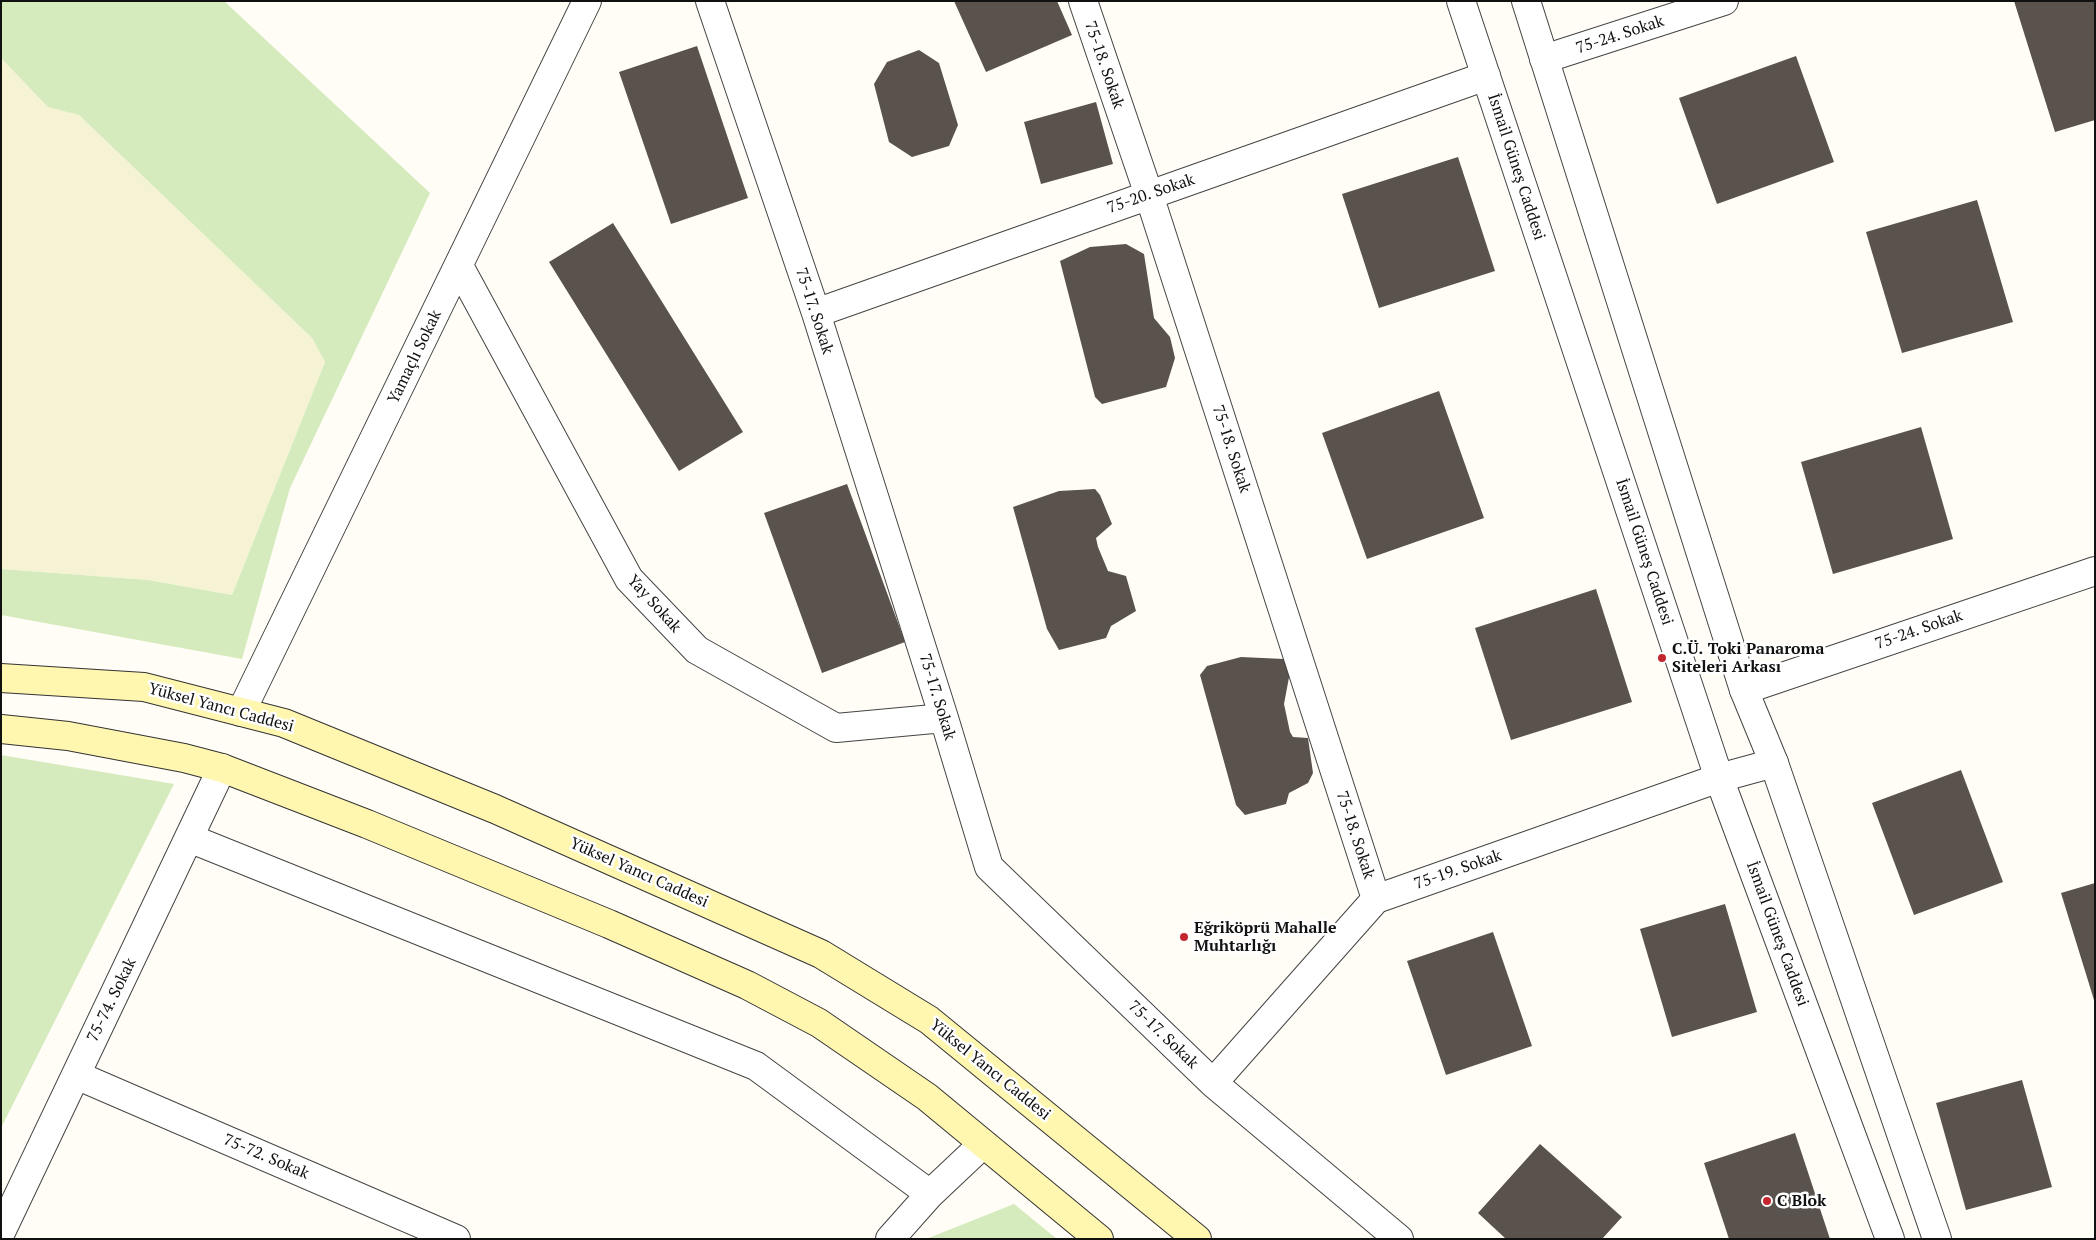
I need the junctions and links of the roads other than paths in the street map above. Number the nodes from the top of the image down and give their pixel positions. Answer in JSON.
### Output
{"nodes":[{"id":1,"x":588,"y":1,"type":"edge"},
{"id":2,"x":710,"y":1,"type":"edge"},
{"id":3,"x":1083,"y":1,"type":"edge"},
{"id":4,"x":1461,"y":1,"type":"edge"},
{"id":5,"x":1526,"y":1,"type":"edge"},
{"id":6,"x":1724,"y":1,"type":"edge"},
{"id":7,"x":1544,"y":59,"type":"junction"},
{"id":8,"x":1486,"y":76,"type":"junction"},
{"id":9,"x":1149,"y":195,"type":"junction"},
{"id":10,"x":459,"y":266,"type":"junction"},
{"id":11,"x":816,"y":313,"type":"junction"},
{"id":12,"x":2093,"y":578,"type":"edge"},
{"id":13,"x":1,"y":678,"type":"edge"},
{"id":14,"x":1744,"y":690,"type":"junction"},
{"id":15,"x":241,"y":712,"type":"junction"},
{"id":16,"x":944,"y":718,"type":"junction"},
{"id":17,"x":1,"y":729,"type":"edge"},
{"id":18,"x":1774,"y":763,"type":"junction"},
{"id":19,"x":222,"y":768,"type":"junction"},
{"id":20,"x":1719,"y":778,"type":"junction"},
{"id":21,"x":189,"y":838,"type":"junction"},
{"id":22,"x":1376,"y":899,"type":"junction"},
{"id":23,"x":76,"y":1075,"type":"junction"},
{"id":24,"x":1213,"y":1083,"type":"junction"},
{"id":25,"x":984,"y":1144,"type":"junction"},
{"id":26,"x":930,"y":1194,"type":"junction"},
{"id":27,"x":1,"y":1232,"type":"edge"},
{"id":28,"x":456,"y":1239,"type":"edge"},
{"id":29,"x":890,"y":1239,"type":"edge"},
{"id":30,"x":1099,"y":1239,"type":"edge"},
{"id":31,"x":1197,"y":1239,"type":"edge"},
{"id":32,"x":1399,"y":1239,"type":"edge"},
{"id":33,"x":1890,"y":1239,"type":"edge"},
{"id":34,"x":1937,"y":1239,"type":"edge"}],
"edges":[{"from":1,"to":10,"type":"street","name":"Yamaçlı Sokak"},
{"from":2,"to":11,"type":"street","name":"75-17. Sokak"},
{"from":3,"to":9,"type":"street","name":"75-18. Sokak"},
{"from":4,"to":8,"type":"street","name":"İsmail Güneş Caddesi"},
{"from":5,"to":7,"type":"street"},
{"from":6,"to":7,"type":"street","name":"75-24. Sokak"},
{"from":7,"to":14,"type":"street"},
{"from":8,"to":9,"type":"street","name":"75-20. Sokak"},
{"from":8,"to":20,"type":"street","name":"İsmail Güneş Caddesi"},
{"from":9,"to":11,"type":"street","name":"75-20. Sokak"},
{"from":9,"to":22,"type":"street","name":"75-18. Sokak"},
{"from":10,"to":15,"type":"street","name":"Yamaçlı Sokak"},
{"from":10,"to":16,"type":"street","name":"Yay Sokak"},
{"from":11,"to":16,"type":"street","name":"75-17. Sokak"},
{"from":12,"to":14,"type":"street","name":"75-24. Sokak"},
{"from":13,"to":15,"type":"main road","name":"Yüksel Yancı Caddesi"},
{"from":14,"to":18,"type":"street"},
{"from":15,"to":31,"type":"main road","name":"Yüksel Yancı Caddesi"},
{"from":16,"to":24,"type":"street","name":"75-17. Sokak"},
{"from":17,"to":19,"type":"main road"},
{"from":18,"to":20,"type":"street","name":"75-19. Sokak"},
{"from":18,"to":34,"type":"street"},
{"from":19,"to":21,"type":"street","name":"75-74. Sokak"},
{"from":19,"to":25,"type":"main road"},
{"from":20,"to":22,"type":"street","name":"75-19. Sokak"},
{"from":20,"to":33,"type":"street","name":"İsmail Güneş Caddesi"},
{"from":21,"to":23,"type":"street","name":"75-74. Sokak"},
{"from":21,"to":26,"type":"street"},
{"from":22,"to":24,"type":"street","name":"75-19. Sokak"},
{"from":23,"to":27,"type":"street","name":"75-74. Sokak"},
{"from":23,"to":28,"type":"street","name":"75-72. Sokak"},
{"from":24,"to":32,"type":"street","name":"75-17. Sokak"},
{"from":25,"to":26,"type":"street"},
{"from":25,"to":30,"type":"main road"},
{"from":26,"to":29,"type":"street"}]}
